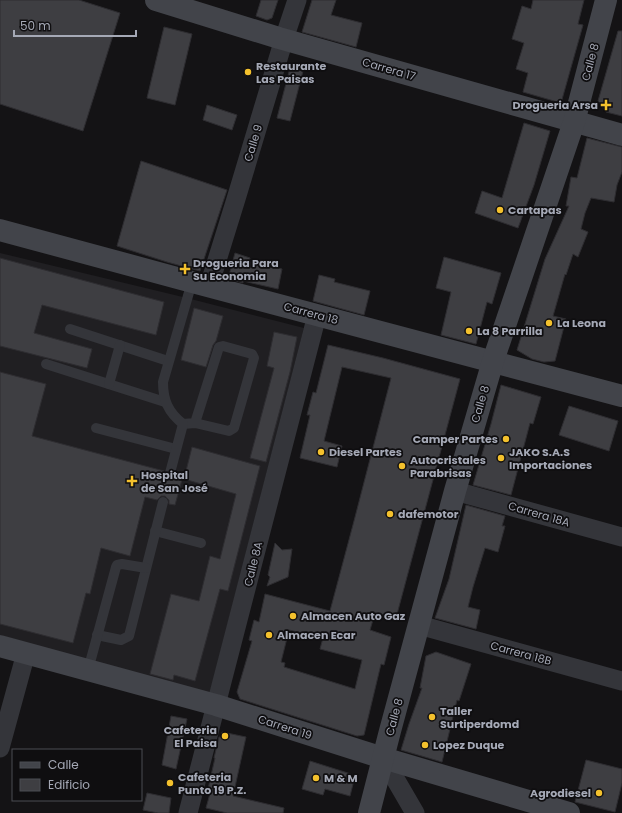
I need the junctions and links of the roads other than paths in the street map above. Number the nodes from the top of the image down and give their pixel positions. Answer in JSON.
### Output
{"nodes":[{"id":1,"x":156,"y":0,"type":"edge"},
{"id":2,"x":297,"y":0,"type":"edge"},
{"id":3,"x":606,"y":0,"type":"edge"},
{"id":4,"x":284,"y":39,"type":"junction"},
{"id":5,"x":574,"y":122,"type":"junction"},
{"id":6,"x":622,"y":135,"type":"edge"},
{"id":7,"x":0,"y":230,"type":"edge"},
{"id":8,"x":200,"y":284,"type":"junction"},
{"id":9,"x":317,"y":315,"type":"junction"},
{"id":10,"x":70,"y":329,"type":"dead end"},
{"id":11,"x":120,"y":345,"type":"junction"},
{"id":12,"x":168,"y":360,"type":"junction"},
{"id":13,"x":493,"y":361,"type":"junction"},
{"id":14,"x":46,"y":364,"type":"dead end"},
{"id":15,"x":109,"y":384,"type":"junction"},
{"id":16,"x":622,"y":396,"type":"edge"},
{"id":17,"x":165,"y":402,"type":"junction"},
{"id":18,"x":195,"y":423,"type":"junction"},
{"id":19,"x":183,"y":424,"type":"junction"},
{"id":20,"x":96,"y":428,"type":"dead end"},
{"id":21,"x":176,"y":448,"type":"junction"},
{"id":22,"x":170,"y":473,"type":"dead end"},
{"id":23,"x":455,"y":491,"type":"junction"},
{"id":24,"x":163,"y":502,"type":"dead end"},
{"id":25,"x":155,"y":531,"type":"junction"},
{"id":26,"x":622,"y":537,"type":"edge"},
{"id":27,"x":201,"y":543,"type":"dead end"},
{"id":28,"x":146,"y":568,"type":"junction"},
{"id":29,"x":419,"y":624,"type":"junction"},
{"id":30,"x":97,"y":635,"type":"junction"},
{"id":31,"x":0,"y":646,"type":"edge"},
{"id":32,"x":26,"y":653,"type":"junction"},
{"id":33,"x":88,"y":670,"type":"junction"},
{"id":34,"x":622,"y":681,"type":"edge"},
{"id":35,"x":216,"y":705,"type":"junction"},
{"id":36,"x":0,"y":748,"type":"edge"},
{"id":37,"x":383,"y":758,"type":"junction"},
{"id":38,"x":188,"y":813,"type":"edge"},
{"id":39,"x":369,"y":813,"type":"edge"},
{"id":40,"x":415,"y":813,"type":"edge"},
{"id":41,"x":569,"y":813,"type":"edge"}],
"edges":[{"from":1,"to":4,"type":"street","name":"Carrera 17"},
{"from":2,"to":4,"type":"street","name":"Calle 9"},
{"from":3,"to":5,"type":"street","name":"Calle 8"},
{"from":4,"to":5,"type":"street","name":"Carrera 17"},
{"from":4,"to":8,"type":"street","name":"Calle 9"},
{"from":5,"to":6,"type":"street","name":"Carrera 17"},
{"from":5,"to":13,"type":"street","name":"Calle 8"},
{"from":7,"to":8,"type":"street","name":"Carrera 18"},
{"from":8,"to":9,"type":"street","name":"Carrera 18"},
{"from":8,"to":12,"type":"lane"},
{"from":9,"to":13,"type":"street","name":"Carrera 18"},
{"from":9,"to":35,"type":"street","name":"Calle 8A"},
{"from":10,"to":11,"type":"lane"},
{"from":11,"to":12,"type":"lane"},
{"from":11,"to":15,"type":"lane"},
{"from":12,"to":17,"type":"lane"},
{"from":13,"to":16,"type":"street","name":"Carrera 18"},
{"from":13,"to":23,"type":"street","name":"Calle 8"},
{"from":14,"to":15,"type":"lane"},
{"from":15,"to":17,"type":"lane"},
{"from":17,"to":19,"type":"lane"},
{"from":18,"to":18,"type":"lane"},
{"from":18,"to":19,"type":"lane"},
{"from":19,"to":21,"type":"lane"},
{"from":20,"to":21,"type":"lane"},
{"from":21,"to":22,"type":"lane"},
{"from":23,"to":26,"type":"street","name":"Carrera 18A"},
{"from":23,"to":29,"type":"street","name":"Calle 8"},
{"from":24,"to":25,"type":"lane"},
{"from":25,"to":27,"type":"lane"},
{"from":25,"to":28,"type":"lane"},
{"from":28,"to":30,"type":"lane"},
{"from":28,"to":30,"type":"lane"},
{"from":29,"to":34,"type":"street","name":"Carrera 18B"},
{"from":29,"to":37,"type":"street","name":"Calle 8"},
{"from":30,"to":33,"type":"lane"},
{"from":31,"to":32,"type":"street","name":"Carrera 19"},
{"from":32,"to":33,"type":"street","name":"Carrera 19"},
{"from":32,"to":36,"type":"street"},
{"from":33,"to":35,"type":"street","name":"Carrera 19"},
{"from":35,"to":37,"type":"street","name":"Carrera 19"},
{"from":35,"to":38,"type":"street","name":"Calle 8A"},
{"from":37,"to":39,"type":"street","name":"Calle 8"},
{"from":37,"to":40,"type":"street"},
{"from":37,"to":41,"type":"street","name":"Carrera 19"}]}
